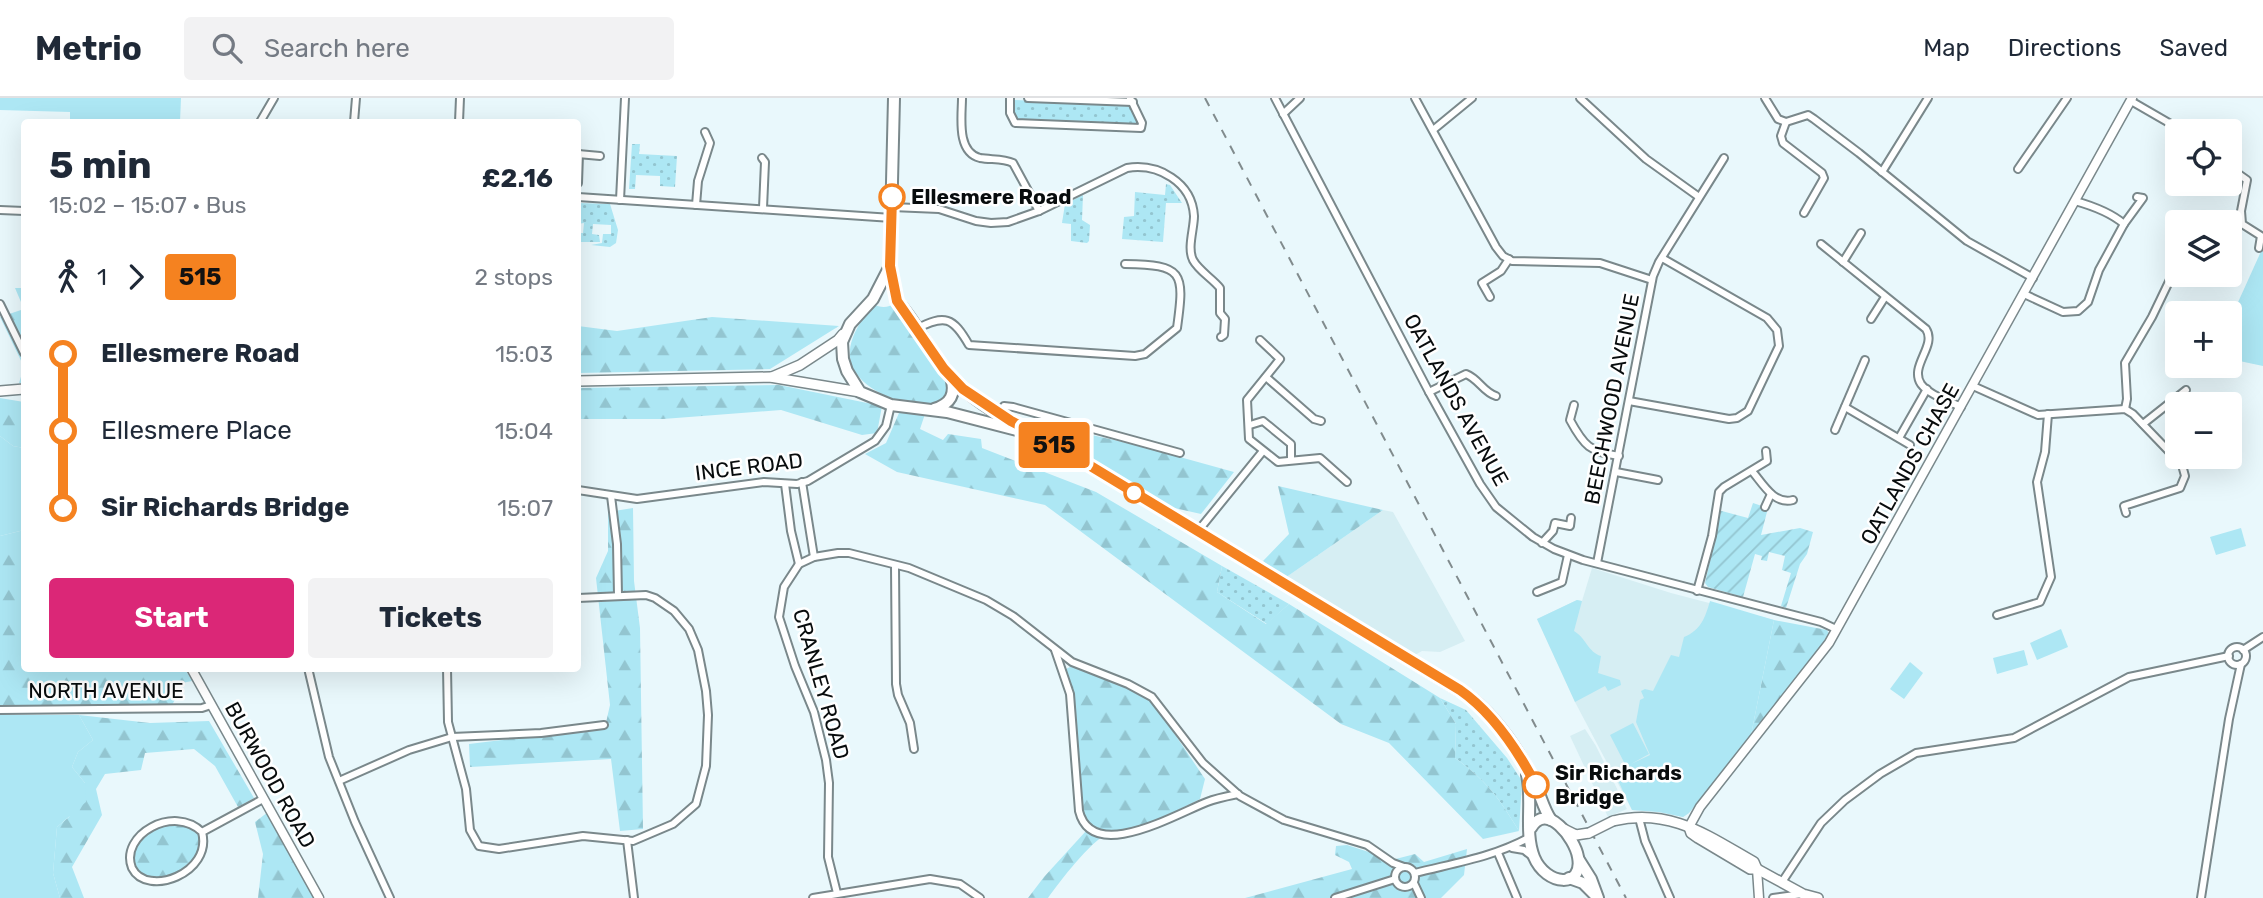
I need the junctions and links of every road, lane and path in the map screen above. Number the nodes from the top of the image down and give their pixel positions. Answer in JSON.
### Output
{"nodes":[{"id":1,"x":274,"y":98,"type":"edge"},
{"id":2,"x":356,"y":98,"type":"edge"},
{"id":3,"x":460,"y":98,"type":"edge"},
{"id":4,"x":625,"y":98,"type":"edge"},
{"id":5,"x":894,"y":98,"type":"edge"},
{"id":6,"x":962,"y":98,"type":"edge"},
{"id":7,"x":1010,"y":98,"type":"edge"},
{"id":8,"x":1028,"y":98,"type":"edge"},
{"id":9,"x":1275,"y":98,"type":"edge"},
{"id":10,"x":1300,"y":98,"type":"edge"},
{"id":11,"x":1415,"y":98,"type":"edge"},
{"id":12,"x":1472,"y":98,"type":"edge"},
{"id":13,"x":1580,"y":98,"type":"edge"},
{"id":14,"x":1765,"y":98,"type":"edge"},
{"id":15,"x":1928,"y":98,"type":"edge"},
{"id":16,"x":2067,"y":98,"type":"edge"},
{"id":17,"x":2132,"y":99,"type":"edge"},
{"id":18,"x":1132,"y":100,"type":"edge"},
{"id":19,"x":1283,"y":114,"type":"junction"},
{"id":20,"x":262,"y":119,"type":"edge"},
{"id":21,"x":354,"y":119,"type":"edge"},
{"id":22,"x":459,"y":119,"type":"edge"},
{"id":23,"x":2165,"y":120,"type":"edge"},
{"id":24,"x":1786,"y":122,"type":"junction"},
{"id":25,"x":1433,"y":130,"type":"junction"},
{"id":26,"x":705,"y":132,"type":"dead end"},
{"id":27,"x":581,"y":154,"type":"edge"},
{"id":28,"x":600,"y":156,"type":"dead end"},
{"id":29,"x":762,"y":158,"type":"dead end"},
{"id":30,"x":1724,"y":158,"type":"dead end"},
{"id":31,"x":2018,"y":169,"type":"dead end"},
{"id":32,"x":1882,"y":172,"type":"junction"},
{"id":33,"x":2242,"y":176,"type":"edge"},
{"id":34,"x":2255,"y":176,"type":"dead end"},
{"id":35,"x":2247,"y":180,"type":"junction"},
{"id":36,"x":581,"y":197,"type":"edge"},
{"id":37,"x":1699,"y":197,"type":"junction"},
{"id":38,"x":2144,"y":199,"type":"dead end"},
{"id":39,"x":620,"y":200,"type":"junction"},
{"id":40,"x":2075,"y":201,"type":"junction"},
{"id":41,"x":696,"y":205,"type":"junction"},
{"id":42,"x":762,"y":208,"type":"junction"},
{"id":43,"x":0,"y":210,"type":"edge"},
{"id":44,"x":21,"y":211,"type":"edge"},
{"id":45,"x":1039,"y":211,"type":"junction"},
{"id":46,"x":892,"y":213,"type":"junction"},
{"id":47,"x":1804,"y":213,"type":"dead end"},
{"id":48,"x":2124,"y":224,"type":"junction"},
{"id":49,"x":1861,"y":233,"type":"dead end"},
{"id":50,"x":2262,"y":236,"type":"edge"},
{"id":51,"x":1821,"y":244,"type":"dead end"},
{"id":52,"x":2259,"y":248,"type":"dead end"},
{"id":53,"x":1662,"y":258,"type":"junction"},
{"id":54,"x":1509,"y":259,"type":"junction"},
{"id":55,"x":1843,"y":262,"type":"junction"},
{"id":56,"x":1125,"y":264,"type":"dead end"},
{"id":57,"x":890,"y":266,"type":"junction"},
{"id":58,"x":2033,"y":278,"type":"junction"},
{"id":59,"x":1652,"y":280,"type":"junction"},
{"id":60,"x":2166,"y":287,"type":"edge"},
{"id":61,"x":2024,"y":294,"type":"junction"},
{"id":62,"x":1490,"y":297,"type":"dead end"},
{"id":63,"x":1885,"y":297,"type":"junction"},
{"id":64,"x":873,"y":299,"type":"junction"},
{"id":65,"x":897,"y":301,"type":"junction"},
{"id":66,"x":0,"y":304,"type":"edge"},
{"id":67,"x":1871,"y":318,"type":"dead end"},
{"id":68,"x":916,"y":329,"type":"junction"},
{"id":69,"x":845,"y":332,"type":"junction"},
{"id":70,"x":1221,"y":337,"type":"dead end"},
{"id":71,"x":1260,"y":340,"type":"dead end"},
{"id":72,"x":21,"y":347,"type":"edge"},
{"id":73,"x":1866,"y":360,"type":"dead end"},
{"id":74,"x":770,"y":377,"type":"junction"},
{"id":75,"x":951,"y":377,"type":"junction"},
{"id":76,"x":1266,"y":377,"type":"junction"},
{"id":77,"x":581,"y":381,"type":"edge"},
{"id":78,"x":1973,"y":386,"type":"junction"},
{"id":79,"x":1927,"y":389,"type":"junction"},
{"id":80,"x":2186,"y":390,"type":"dead end"},
{"id":81,"x":0,"y":391,"type":"edge"},
{"id":82,"x":21,"y":391,"type":"edge"},
{"id":83,"x":860,"y":392,"type":"junction"},
{"id":84,"x":1429,"y":392,"type":"junction"},
{"id":85,"x":1496,"y":396,"type":"dead end"},
{"id":86,"x":1629,"y":401,"type":"junction"},
{"id":87,"x":891,"y":405,"type":"junction"},
{"id":88,"x":1574,"y":405,"type":"dead end"},
{"id":89,"x":1845,"y":407,"type":"junction"},
{"id":90,"x":1961,"y":407,"type":"junction"},
{"id":91,"x":2125,"y":409,"type":"junction"},
{"id":92,"x":932,"y":410,"type":"junction"},
{"id":93,"x":999,"y":413,"type":"junction"},
{"id":94,"x":2048,"y":414,"type":"junction"},
{"id":95,"x":1321,"y":421,"type":"dead end"},
{"id":96,"x":993,"y":424,"type":"junction"},
{"id":97,"x":2143,"y":424,"type":"junction"},
{"id":98,"x":1250,"y":425,"type":"junction"},
{"id":99,"x":1835,"y":430,"type":"dead end"},
{"id":100,"x":1032,"y":433,"type":"junction"},
{"id":101,"x":1899,"y":438,"type":"junction"},
{"id":102,"x":1910,"y":445,"type":"dead end"},
{"id":103,"x":1263,"y":451,"type":"junction"},
{"id":104,"x":1766,"y":451,"type":"dead end"},
{"id":105,"x":1180,"y":453,"type":"dead end"},
{"id":106,"x":1619,"y":456,"type":"junction"},
{"id":107,"x":1291,"y":460,"type":"junction"},
{"id":108,"x":1752,"y":471,"type":"junction"},
{"id":109,"x":1616,"y":472,"type":"junction"},
{"id":110,"x":1658,"y":480,"type":"dead end"},
{"id":111,"x":802,"y":482,"type":"junction"},
{"id":112,"x":1347,"y":482,"type":"dead end"},
{"id":113,"x":785,"y":484,"type":"junction"},
{"id":114,"x":581,"y":491,"type":"edge"},
{"id":115,"x":1771,"y":494,"type":"junction"},
{"id":116,"x":611,"y":496,"type":"junction"},
{"id":117,"x":1793,"y":500,"type":"dead end"},
{"id":118,"x":1765,"y":507,"type":"dead end"},
{"id":119,"x":2126,"y":513,"type":"dead end"},
{"id":120,"x":1571,"y":518,"type":"dead end"},
{"id":121,"x":1198,"y":531,"type":"junction"},
{"id":122,"x":1542,"y":543,"type":"junction"},
{"id":123,"x":1567,"y":555,"type":"junction"},
{"id":124,"x":814,"y":557,"type":"junction"},
{"id":125,"x":799,"y":564,"type":"junction"},
{"id":126,"x":1597,"y":564,"type":"junction"},
{"id":127,"x":895,"y":566,"type":"junction"},
{"id":128,"x":1697,"y":591,"type":"junction"},
{"id":129,"x":1537,"y":592,"type":"dead end"},
{"id":130,"x":618,"y":595,"type":"junction"},
{"id":131,"x":581,"y":598,"type":"edge"},
{"id":132,"x":1997,"y":615,"type":"dead end"},
{"id":133,"x":1836,"y":629,"type":"junction"},
{"id":134,"x":2263,"y":637,"type":"edge"},
{"id":135,"x":1054,"y":649,"type":"junction"},
{"id":136,"x":2243,"y":650,"type":"junction"},
{"id":137,"x":2229,"y":656,"type":"junction"},
{"id":138,"x":2241,"y":664,"type":"junction"},
{"id":139,"x":193,"y":672,"type":"edge"},
{"id":140,"x":309,"y":672,"type":"edge"},
{"id":141,"x":447,"y":672,"type":"edge"},
{"id":142,"x":211,"y":705,"type":"junction"},
{"id":143,"x":0,"y":710,"type":"edge"},
{"id":144,"x":604,"y":725,"type":"dead end"},
{"id":145,"x":452,"y":737,"type":"junction"},
{"id":146,"x":914,"y":749,"type":"dead end"},
{"id":147,"x":1526,"y":769,"type":"junction"},
{"id":148,"x":339,"y":781,"type":"junction"},
{"id":149,"x":1238,"y":794,"type":"junction"},
{"id":150,"x":263,"y":799,"type":"junction"},
{"id":151,"x":1639,"y":818,"type":"junction"},
{"id":152,"x":1551,"y":820,"type":"junction"},
{"id":153,"x":1689,"y":827,"type":"junction"},
{"id":154,"x":1564,"y":830,"type":"junction"},
{"id":155,"x":202,"y":832,"type":"junction"},
{"id":156,"x":1530,"y":832,"type":"junction"},
{"id":157,"x":1587,"y":834,"type":"junction"},
{"id":158,"x":627,"y":841,"type":"junction"},
{"id":159,"x":1511,"y":848,"type":"junction"},
{"id":160,"x":1498,"y":853,"type":"junction"},
{"id":161,"x":1578,"y":856,"type":"junction"},
{"id":162,"x":1535,"y":859,"type":"junction"},
{"id":163,"x":1404,"y":867,"type":"junction"},
{"id":164,"x":1757,"y":869,"type":"junction"},
{"id":165,"x":1415,"y":873,"type":"junction"},
{"id":166,"x":1569,"y":878,"type":"junction"},
{"id":167,"x":1395,"y":879,"type":"junction"},
{"id":168,"x":1782,"y":882,"type":"junction"},
{"id":169,"x":1414,"y":883,"type":"junction"},
{"id":170,"x":837,"y":893,"type":"junction"},
{"id":171,"x":1803,"y":894,"type":"junction"},
{"id":172,"x":319,"y":898,"type":"edge"},
{"id":173,"x":390,"y":898,"type":"edge"},
{"id":174,"x":634,"y":898,"type":"edge"},
{"id":175,"x":813,"y":898,"type":"edge"},
{"id":176,"x":980,"y":898,"type":"edge"},
{"id":177,"x":1335,"y":898,"type":"edge"},
{"id":178,"x":1421,"y":898,"type":"edge"},
{"id":179,"x":1517,"y":898,"type":"edge"},
{"id":180,"x":1597,"y":898,"type":"edge"},
{"id":181,"x":1670,"y":898,"type":"edge"},
{"id":182,"x":1759,"y":898,"type":"edge"},
{"id":183,"x":1773,"y":898,"type":"edge"},
{"id":184,"x":1818,"y":898,"type":"edge"},
{"id":185,"x":2201,"y":898,"type":"edge"}],
"edges":[{"from":1,"to":20,"type":"street"},
{"from":2,"to":21,"type":"street"},
{"from":3,"to":22,"type":"street"},
{"from":4,"to":39,"type":"street"},
{"from":5,"to":46,"type":"main road"},
{"from":6,"to":45,"type":"street"},
{"from":7,"to":18,"type":"street"},
{"from":8,"to":18,"type":"street"},
{"from":9,"to":19,"type":"street","name":"OATLANDS AVENUE"},
{"from":10,"to":19,"type":"street"},
{"from":11,"to":25,"type":"street"},
{"from":12,"to":25,"type":"street"},
{"from":13,"to":37,"type":"street"},
{"from":14,"to":24,"type":"street"},
{"from":15,"to":32,"type":"street"},
{"from":16,"to":31,"type":"street"},
{"from":17,"to":23,"type":"street"},
{"from":17,"to":40,"type":"street","name":"OATLANDS CHASE"},
{"from":19,"to":84,"type":"street","name":"OATLANDS AVENUE"},
{"from":24,"to":32,"type":"street"},
{"from":24,"to":47,"type":"street"},
{"from":25,"to":54,"type":"street"},
{"from":26,"to":41,"type":"street"},
{"from":27,"to":28,"type":"street"},
{"from":29,"to":42,"type":"street"},
{"from":30,"to":37,"type":"street"},
{"from":32,"to":58,"type":"street"},
{"from":33,"to":35,"type":"street"},
{"from":34,"to":35,"type":"street"},
{"from":35,"to":50,"type":"street"},
{"from":36,"to":39,"type":"street"},
{"from":37,"to":53,"type":"street"},
{"from":38,"to":48,"type":"street"},
{"from":39,"to":41,"type":"street"},
{"from":40,"to":48,"type":"street"},
{"from":40,"to":58,"type":"street","name":"OATLANDS CHASE"},
{"from":41,"to":42,"type":"street"},
{"from":42,"to":46,"type":"street"},
{"from":43,"to":44,"type":"street"},
{"from":45,"to":46,"type":"street"},
{"from":45,"to":70,"type":"street"},
{"from":46,"to":57,"type":"main road"},
{"from":48,"to":61,"type":"street"},
{"from":49,"to":55,"type":"street"},
{"from":50,"to":52,"type":"street"},
{"from":51,"to":55,"type":"street"},
{"from":53,"to":59,"type":"street"},
{"from":53,"to":86,"type":"street"},
{"from":54,"to":59,"type":"street","name":"BEECHWOOD AVENUE"},
{"from":54,"to":62,"type":"street"},
{"from":55,"to":63,"type":"street"},
{"from":56,"to":68,"type":"street"},
{"from":57,"to":64,"type":"main road"},
{"from":57,"to":65,"type":"main road"},
{"from":58,"to":61,"type":"street","name":"OATLANDS CHASE"},
{"from":59,"to":86,"type":"street","name":"BEECHWOOD AVENUE"},
{"from":60,"to":91,"type":"street"},
{"from":61,"to":78,"type":"street","name":"OATLANDS CHASE"},
{"from":63,"to":67,"type":"street"},
{"from":63,"to":79,"type":"street"},
{"from":64,"to":65,"type":"main road"},
{"from":64,"to":69,"type":"main road"},
{"from":65,"to":68,"type":"main road"},
{"from":66,"to":72,"type":"street"},
{"from":68,"to":75,"type":"main road"},
{"from":69,"to":74,"type":"main road"},
{"from":69,"to":83,"type":"main road"},
{"from":71,"to":76,"type":"street"},
{"from":73,"to":89,"type":"street"},
{"from":74,"to":77,"type":"main road"},
{"from":74,"to":83,"type":"main road"},
{"from":75,"to":92,"type":"main road"},
{"from":75,"to":93,"type":"main road"},
{"from":76,"to":95,"type":"street"},
{"from":76,"to":98,"type":"street"},
{"from":78,"to":90,"type":"street","name":"OATLANDS CHASE"},
{"from":78,"to":94,"type":"street"},
{"from":79,"to":90,"type":"street"},
{"from":79,"to":101,"type":"street"},
{"from":80,"to":97,"type":"street"},
{"from":81,"to":82,"type":"main road"},
{"from":83,"to":87,"type":"main road"},
{"from":84,"to":85,"type":"street"},
{"from":84,"to":122,"type":"street","name":"OATLANDS AVENUE"},
{"from":86,"to":106,"type":"street","name":"BEECHWOOD AVENUE"},
{"from":87,"to":92,"type":"main road"},
{"from":87,"to":111,"type":"street","name":"INCE ROAD"},
{"from":88,"to":106,"type":"street"},
{"from":89,"to":99,"type":"street"},
{"from":89,"to":101,"type":"street"},
{"from":90,"to":133,"type":"street","name":"OATLANDS CHASE"},
{"from":91,"to":94,"type":"street"},
{"from":91,"to":97,"type":"street"},
{"from":92,"to":96,"type":"main road"},
{"from":93,"to":96,"type":"main road"},
{"from":93,"to":100,"type":"main road"},
{"from":93,"to":105,"type":"street"},
{"from":94,"to":132,"type":"street"},
{"from":96,"to":100,"type":"main road"},
{"from":97,"to":119,"type":"street"},
{"from":98,"to":103,"type":"street"},
{"from":98,"to":107,"type":"street"},
{"from":100,"to":121,"type":"main road"},
{"from":101,"to":102,"type":"street"},
{"from":103,"to":107,"type":"street"},
{"from":103,"to":121,"type":"street"},
{"from":104,"to":108,"type":"street"},
{"from":106,"to":109,"type":"street","name":"BEECHWOOD AVENUE"},
{"from":107,"to":112,"type":"street"},
{"from":108,"to":115,"type":"street"},
{"from":108,"to":128,"type":"street"},
{"from":109,"to":110,"type":"street"},
{"from":109,"to":126,"type":"street","name":"BEECHWOOD AVENUE"},
{"from":111,"to":113,"type":"street","name":"INCE ROAD"},
{"from":111,"to":124,"type":"street"},
{"from":113,"to":116,"type":"street","name":"INCE ROAD"},
{"from":113,"to":125,"type":"street"},
{"from":114,"to":116,"type":"street","name":"INCE ROAD"},
{"from":115,"to":117,"type":"street"},
{"from":115,"to":118,"type":"street"},
{"from":116,"to":130,"type":"street"},
{"from":120,"to":122,"type":"street"},
{"from":121,"to":147,"type":"main road"},
{"from":122,"to":123,"type":"street","name":"OATLANDS AVENUE"},
{"from":123,"to":126,"type":"street","name":"OATLANDS AVENUE"},
{"from":123,"to":129,"type":"street"},
{"from":124,"to":125,"type":"street"},
{"from":124,"to":127,"type":"street"},
{"from":125,"to":170,"type":"street","name":"CRANLEY ROAD"},
{"from":126,"to":128,"type":"street","name":"OATLANDS AVENUE"},
{"from":127,"to":135,"type":"street"},
{"from":127,"to":146,"type":"street"},
{"from":128,"to":133,"type":"street","name":"OATLANDS AVENUE"},
{"from":130,"to":131,"type":"street"},
{"from":130,"to":158,"type":"street"},
{"from":133,"to":153,"type":"street","name":"OATLANDS CHASE"},
{"from":134,"to":136,"type":"street"},
{"from":135,"to":149,"type":"street"},
{"from":135,"to":149,"type":"street"},
{"from":136,"to":137,"type":"street"},
{"from":136,"to":138,"type":"street"},
{"from":137,"to":138,"type":"street"},
{"from":137,"to":168,"type":"street"},
{"from":138,"to":185,"type":"street"},
{"from":139,"to":142,"type":"street","name":"BURWOOD ROAD"},
{"from":140,"to":148,"type":"street"},
{"from":141,"to":145,"type":"street"},
{"from":142,"to":143,"type":"street","name":"NORTH AVENUE"},
{"from":142,"to":150,"type":"street","name":"BURWOOD ROAD"},
{"from":144,"to":145,"type":"street"},
{"from":145,"to":148,"type":"street"},
{"from":145,"to":158,"type":"street"},
{"from":147,"to":152,"type":"main road"},
{"from":147,"to":156,"type":"main road"},
{"from":148,"to":173,"type":"street"},
{"from":149,"to":163,"type":"street"},
{"from":150,"to":155,"type":"street"},
{"from":150,"to":172,"type":"street","name":"BURWOOD ROAD"},
{"from":151,"to":153,"type":"main road"},
{"from":151,"to":157,"type":"main road","bridge":true},
{"from":151,"to":181,"type":"street"},
{"from":152,"to":154,"type":"main road"},
{"from":152,"to":156,"type":"main road"},
{"from":153,"to":164,"type":"main road"},
{"from":154,"to":157,"type":"main road"},
{"from":154,"to":161,"type":"main road"},
{"from":155,"to":155,"type":"street"},
{"from":156,"to":159,"type":"street"},
{"from":156,"to":162,"type":"main road"},
{"from":157,"to":161,"type":"main road"},
{"from":158,"to":174,"type":"street"},
{"from":159,"to":160,"type":"street"},
{"from":159,"to":162,"type":"street"},
{"from":160,"to":165,"type":"street"},
{"from":160,"to":179,"type":"street"},
{"from":161,"to":166,"type":"main road"},
{"from":161,"to":180,"type":"main road"},
{"from":162,"to":166,"type":"main road"},
{"from":163,"to":165,"type":"street"},
{"from":163,"to":167,"type":"street"},
{"from":164,"to":168,"type":"main road"},
{"from":164,"to":182,"type":"street"},
{"from":165,"to":169,"type":"street"},
{"from":166,"to":180,"type":"main road"},
{"from":167,"to":169,"type":"street"},
{"from":167,"to":177,"type":"street"},
{"from":168,"to":171,"type":"main road"},
{"from":169,"to":178,"type":"street"},
{"from":170,"to":175,"type":"street"},
{"from":170,"to":176,"type":"street"},
{"from":171,"to":183,"type":"street"},
{"from":171,"to":184,"type":"main road"}]}
